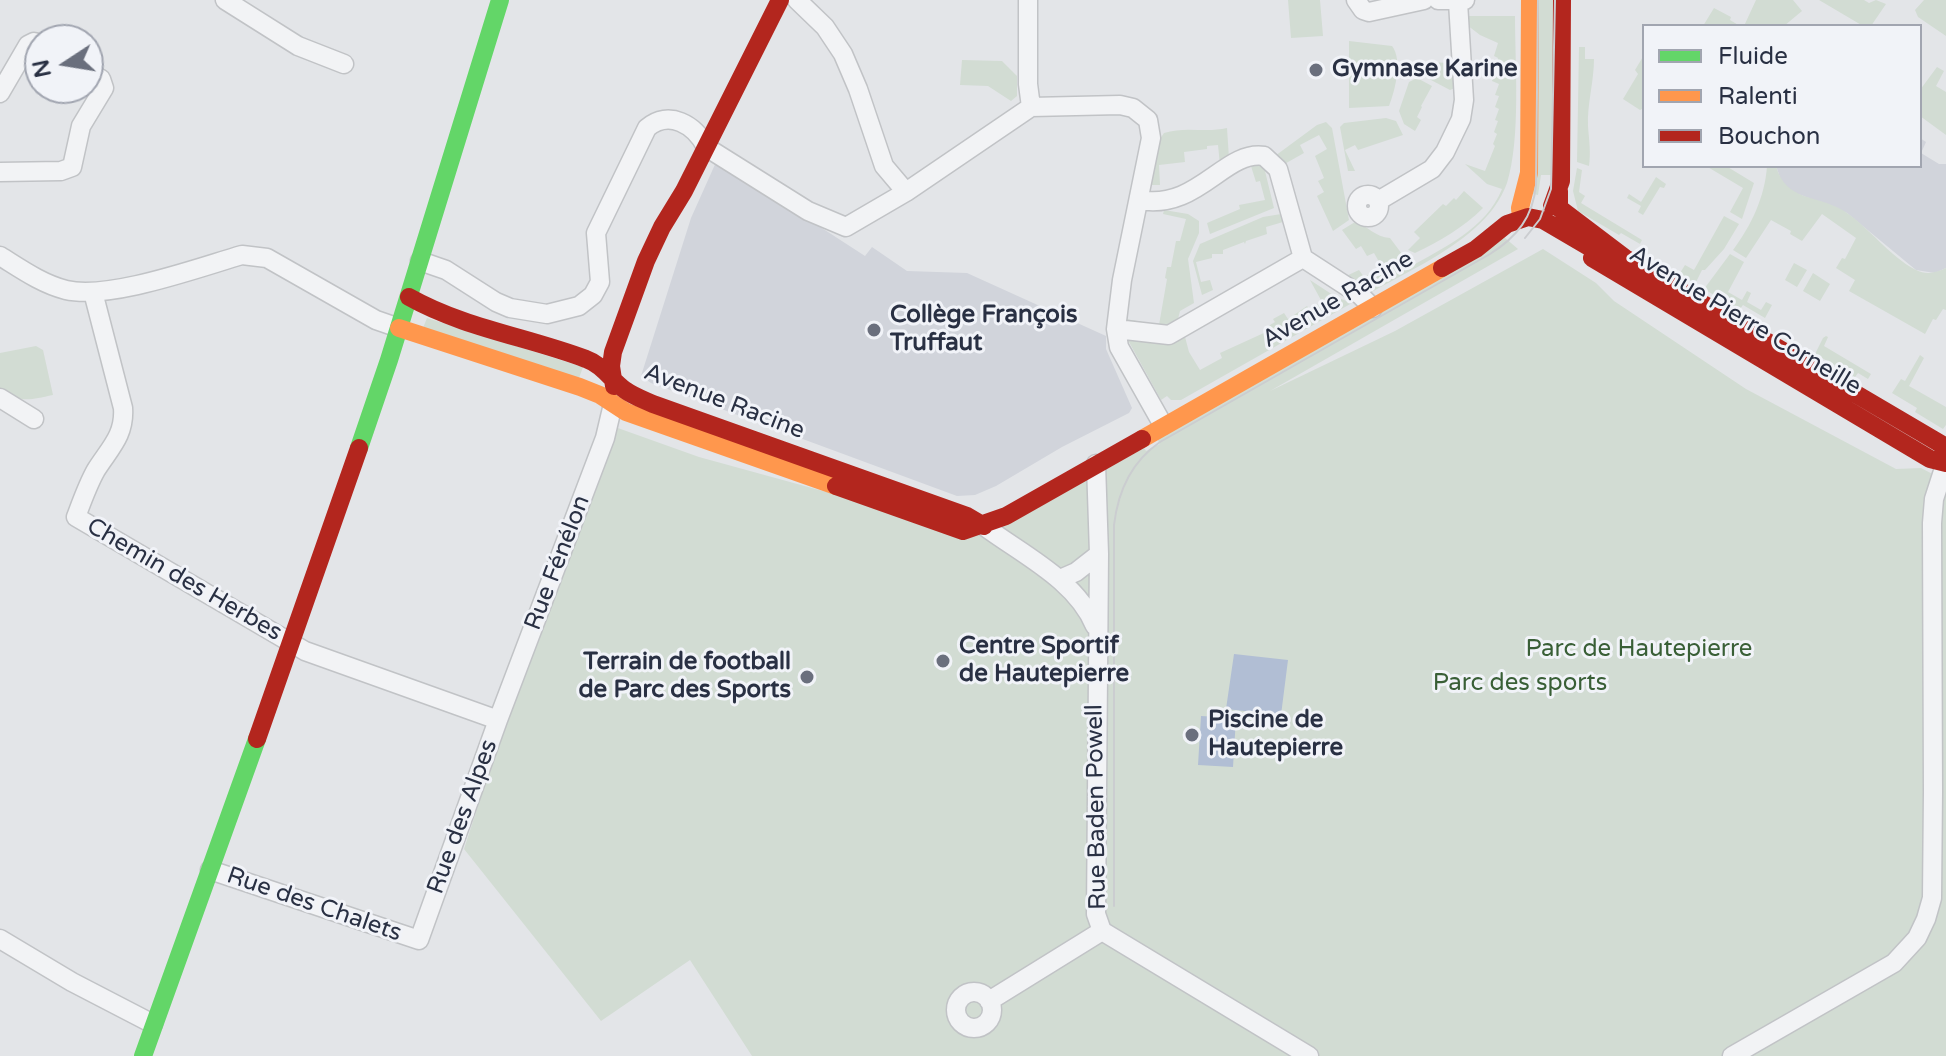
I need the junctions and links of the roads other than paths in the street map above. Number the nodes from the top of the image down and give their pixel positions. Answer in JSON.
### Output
{"nodes":[{"id":1,"x":225,"y":0,"type":"edge"},
{"id":2,"x":500,"y":0,"type":"edge"},
{"id":3,"x":780,"y":0,"type":"edge"},
{"id":4,"x":797,"y":0,"type":"edge"},
{"id":5,"x":1028,"y":0,"type":"edge"},
{"id":6,"x":1356,"y":0,"type":"edge"},
{"id":7,"x":1424,"y":0,"type":"edge"},
{"id":8,"x":1438,"y":0,"type":"edge"},
{"id":9,"x":1530,"y":0,"type":"edge"},
{"id":10,"x":1562,"y":0,"type":"edge"},
{"id":11,"x":1461,"y":1,"type":"edge"},
{"id":12,"x":24,"y":52,"type":"edge"},
{"id":13,"x":344,"y":64,"type":"dead end"},
{"id":14,"x":0,"y":93,"type":"edge"},
{"id":15,"x":94,"y":104,"type":"edge"},
{"id":16,"x":1031,"y":107,"type":"junction"},
{"id":17,"x":706,"y":147,"type":"junction"},
{"id":18,"x":0,"y":172,"type":"edge"},
{"id":19,"x":1559,"y":191,"type":"junction"},
{"id":20,"x":906,"y":192,"type":"junction"},
{"id":21,"x":1139,"y":200,"type":"junction"},
{"id":22,"x":1378,"y":201,"type":"dead end"},
{"id":23,"x":1534,"y":222,"type":"junction"},
{"id":24,"x":0,"y":257,"type":"edge"},
{"id":25,"x":1303,"y":258,"type":"junction"},
{"id":26,"x":1625,"y":258,"type":"junction"},
{"id":27,"x":420,"y":261,"type":"junction"},
{"id":28,"x":93,"y":292,"type":"junction"},
{"id":29,"x":409,"y":297,"type":"junction"},
{"id":30,"x":1373,"y":308,"type":"junction"},
{"id":31,"x":399,"y":328,"type":"junction"},
{"id":32,"x":1116,"y":329,"type":"junction"},
{"id":33,"x":614,"y":380,"type":"junction"},
{"id":34,"x":0,"y":398,"type":"edge"},
{"id":35,"x":613,"y":404,"type":"junction"},
{"id":36,"x":34,"y":419,"type":"dead end"},
{"id":37,"x":1163,"y":425,"type":"junction"},
{"id":38,"x":1946,"y":447,"type":"edge"},
{"id":39,"x":1946,"y":463,"type":"edge"},
{"id":40,"x":1096,"y":464,"type":"junction"},
{"id":41,"x":984,"y":526,"type":"junction"},
{"id":42,"x":1099,"y":554,"type":"junction"},
{"id":43,"x":1060,"y":579,"type":"junction"},
{"id":44,"x":1098,"y":632,"type":"junction"},
{"id":45,"x":292,"y":643,"type":"junction"},
{"id":46,"x":498,"y":720,"type":"junction"},
{"id":47,"x":210,"y":870,"type":"junction"},
{"id":48,"x":1102,"y":931,"type":"junction"},
{"id":49,"x":0,"y":939,"type":"edge"},
{"id":50,"x":419,"y":940,"type":"joint"},
{"id":51,"x":989,"y":1001,"type":"dead end"},
{"id":52,"x":153,"y":1024,"type":"junction"},
{"id":53,"x":143,"y":1056,"type":"edge"},
{"id":54,"x":1309,"y":1056,"type":"edge"},
{"id":55,"x":1732,"y":1056,"type":"edge"}],
"edges":[{"from":1,"to":13,"type":"street"},
{"from":2,"to":27,"type":"street"},
{"from":3,"to":17,"type":"street"},
{"from":4,"to":20,"type":"street"},
{"from":5,"to":16,"type":"street"},
{"from":6,"to":7,"type":"street"},
{"from":8,"to":11,"type":"street"},
{"from":9,"to":23,"type":"street"},
{"from":10,"to":19,"type":"street","name":"Avenue Racine"},
{"from":11,"to":22,"type":"street"},
{"from":12,"to":14,"type":"street"},
{"from":15,"to":18,"type":"street"},
{"from":16,"to":20,"type":"street"},
{"from":16,"to":21,"type":"street"},
{"from":17,"to":20,"type":"street"},
{"from":17,"to":27,"type":"street"},
{"from":17,"to":33,"type":"street"},
{"from":19,"to":23,"type":"street","name":"Avenue Racine"},
{"from":19,"to":26,"type":"street","name":"Avenue Pierre Corneille"},
{"from":21,"to":25,"type":"street"},
{"from":21,"to":32,"type":"street"},
{"from":23,"to":26,"type":"street"},
{"from":23,"to":30,"type":"street","name":"Avenue Racine"},
{"from":23,"to":39,"type":"street","name":"Avenue Pierre Corneille"},
{"from":24,"to":28,"type":"street"},
{"from":25,"to":30,"type":"street"},
{"from":25,"to":32,"type":"street"},
{"from":26,"to":38,"type":"street","name":"Avenue Pierre Corneille"},
{"from":27,"to":29,"type":"street"},
{"from":28,"to":31,"type":"street"},
{"from":28,"to":45,"type":"street","name":"Chemin des Herbes"},
{"from":29,"to":31,"type":"street"},
{"from":29,"to":33,"type":"street","name":"Avenue Racine"},
{"from":30,"to":37,"type":"street","name":"Avenue Racine"},
{"from":31,"to":35,"type":"street","name":"Avenue Racine"},
{"from":31,"to":45,"type":"street"},
{"from":32,"to":37,"type":"street"},
{"from":33,"to":35,"type":"street"},
{"from":33,"to":41,"type":"street","name":"Avenue Racine"},
{"from":34,"to":36,"type":"street"},
{"from":35,"to":41,"type":"street","name":"Avenue Racine"},
{"from":35,"to":46,"type":"street","name":"Rue Fénélon"},
{"from":37,"to":40,"type":"street","name":"Avenue Racine"},
{"from":39,"to":55,"type":"street"},
{"from":40,"to":41,"type":"street","name":"Avenue Racine"},
{"from":40,"to":42,"type":"street","name":"Rue Baden Powell"},
{"from":41,"to":43,"type":"street","name":"Rue Baden Powell"},
{"from":42,"to":43,"type":"street"},
{"from":42,"to":44,"type":"street","name":"Rue Baden Powell"},
{"from":43,"to":44,"type":"street","name":"Rue Baden Powell"},
{"from":44,"to":48,"type":"street","name":"Rue Baden Powell"},
{"from":45,"to":46,"type":"street","name":"Rue des Alpes"},
{"from":45,"to":47,"type":"street"},
{"from":46,"to":50,"type":"street","name":"Rue des Alpes"},
{"from":47,"to":50,"type":"street","name":"Rue des Chalets"},
{"from":47,"to":52,"type":"street"},
{"from":48,"to":51,"type":"street"},
{"from":48,"to":54,"type":"street","name":"Rue Baden Powell"},
{"from":49,"to":52,"type":"street"},
{"from":52,"to":53,"type":"street"}]}
